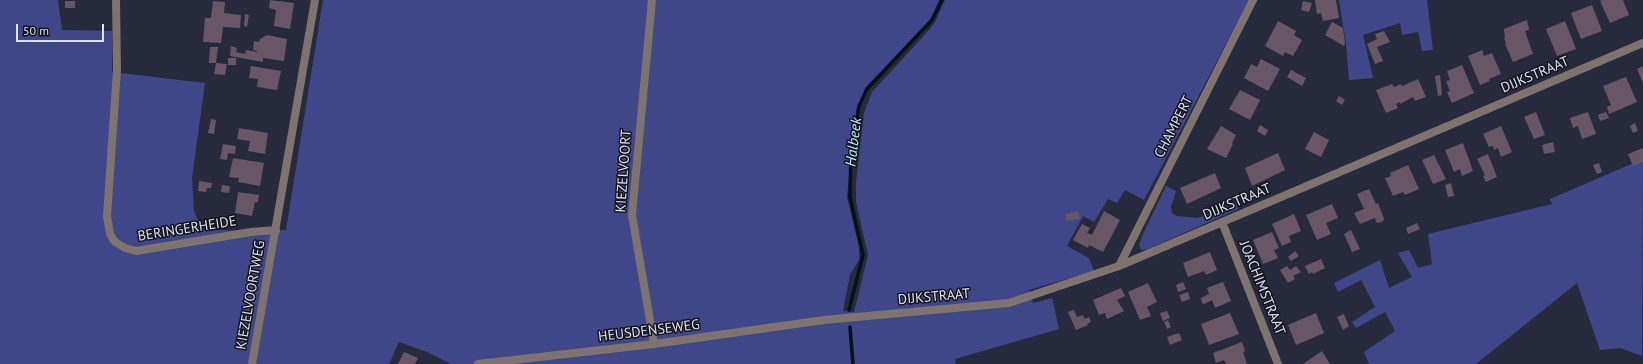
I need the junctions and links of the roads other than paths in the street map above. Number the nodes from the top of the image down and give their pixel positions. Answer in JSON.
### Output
{"nodes":[{"id":1,"x":116,"y":0,"type":"edge"},
{"id":2,"x":314,"y":0,"type":"edge"},
{"id":3,"x":652,"y":0,"type":"edge"},
{"id":4,"x":1253,"y":0,"type":"edge"},
{"id":5,"x":1643,"y":43,"type":"edge"},
{"id":6,"x":1222,"y":222,"type":"junction"},
{"id":7,"x":276,"y":230,"type":"junction"},
{"id":8,"x":1119,"y":266,"type":"junction"},
{"id":9,"x":824,"y":320,"type":"joint"},
{"id":10,"x":654,"y":344,"type":"junction"},
{"id":11,"x":252,"y":364,"type":"edge"},
{"id":12,"x":478,"y":364,"type":"edge"},
{"id":13,"x":1278,"y":364,"type":"edge"}],
"edges":[{"from":1,"to":7,"type":"street","name":"BERINGERHEIDE"},
{"from":2,"to":7,"type":"street"},
{"from":3,"to":10,"type":"street","name":"KIEZELVOORT"},
{"from":4,"to":8,"type":"street","name":"CHAMPERT"},
{"from":5,"to":6,"type":"street","name":"DIJKSTRAAT"},
{"from":6,"to":8,"type":"street","name":"DIJKSTRAAT"},
{"from":6,"to":13,"type":"street","name":"JOACHIMSTRAAT"},
{"from":7,"to":11,"type":"street","name":"KIEZELVOORTWEG"},
{"from":8,"to":9,"type":"street","name":"DIJKSTRAAT"},
{"from":9,"to":10,"type":"street","name":"HEUSDENSEWEG"},
{"from":10,"to":12,"type":"street","name":"HEUSDENSEWEG"}]}
